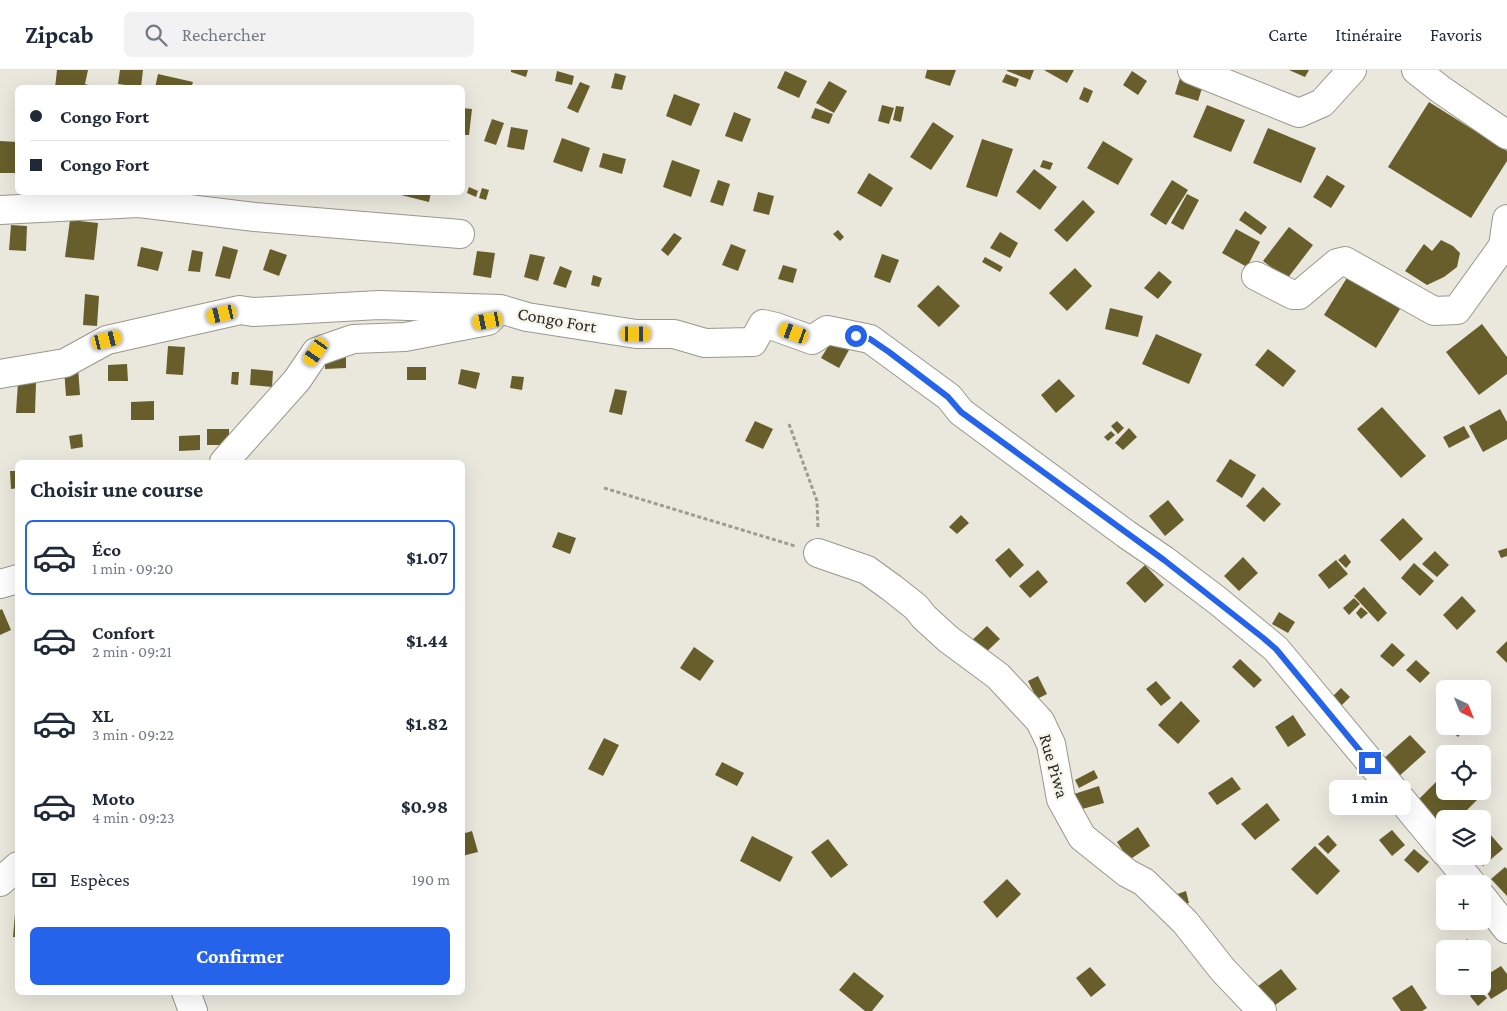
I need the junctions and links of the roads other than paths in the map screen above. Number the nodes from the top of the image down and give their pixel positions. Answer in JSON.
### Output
{"nodes":[{"id":1,"x":1192,"y":70,"type":"edge"},
{"id":2,"x":1352,"y":70,"type":"edge"},
{"id":3,"x":1416,"y":70,"type":"edge"},
{"id":4,"x":1507,"y":135,"type":"edge"},
{"id":5,"x":0,"y":210,"type":"edge"},
{"id":6,"x":1507,"y":219,"type":"edge"},
{"id":7,"x":460,"y":234,"type":"dead end"},
{"id":8,"x":1256,"y":276,"type":"dead end"},
{"id":9,"x":500,"y":309,"type":"junction"},
{"id":10,"x":0,"y":374,"type":"edge"},
{"id":11,"x":226,"y":460,"type":"edge"},
{"id":12,"x":818,"y":553,"type":"road end"},
{"id":13,"x":15,"y":580,"type":"edge"},
{"id":14,"x":0,"y":584,"type":"edge"},
{"id":15,"x":1436,"y":841,"type":"edge"},
{"id":16,"x":1456,"y":865,"type":"edge"},
{"id":17,"x":15,"y":869,"type":"edge"},
{"id":18,"x":1465,"y":875,"type":"edge"},
{"id":19,"x":0,"y":882,"type":"edge"},
{"id":20,"x":1491,"y":909,"type":"edge"},
{"id":21,"x":1507,"y":929,"type":"edge"},
{"id":22,"x":187,"y":995,"type":"edge"},
{"id":23,"x":193,"y":1011,"type":"edge"},
{"id":24,"x":1262,"y":1011,"type":"edge"}],
"edges":[{"from":1,"to":2,"type":"street"},
{"from":3,"to":4,"type":"street"},
{"from":5,"to":7,"type":"street"},
{"from":6,"to":8,"type":"street"},
{"from":9,"to":10,"type":"street","name":"Congo Fort"},
{"from":9,"to":11,"type":"street"},
{"from":9,"to":15,"type":"street","name":"Congo Fort"},
{"from":12,"to":24,"type":"street","name":"Rue Piwa"},
{"from":13,"to":14,"type":"street"},
{"from":16,"to":18,"type":"street"},
{"from":17,"to":19,"type":"street"},
{"from":20,"to":21,"type":"street"},
{"from":22,"to":23,"type":"street"}]}
